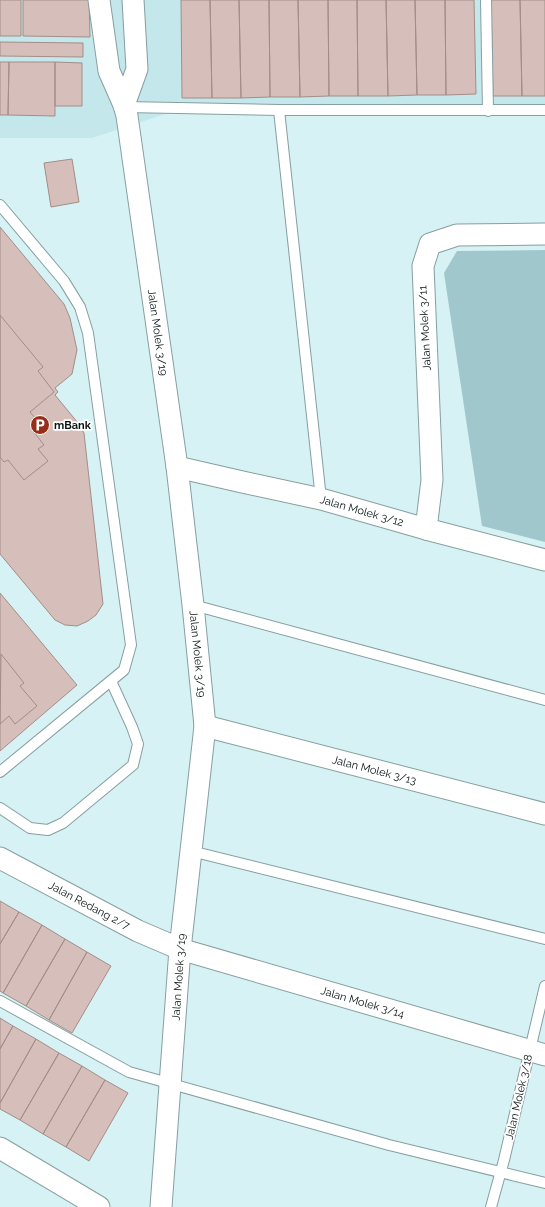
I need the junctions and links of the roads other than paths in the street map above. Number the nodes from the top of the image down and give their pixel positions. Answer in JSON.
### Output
{"nodes":[{"id":1,"x":99,"y":0,"type":"edge"},
{"id":2,"x":133,"y":0,"type":"edge"},
{"id":3,"x":486,"y":0,"type":"edge"},
{"id":4,"x":124,"y":106,"type":"junction"},
{"id":5,"x":279,"y":110,"type":"junction"},
{"id":6,"x":545,"y":110,"type":"edge"},
{"id":7,"x":488,"y":111,"type":"junction"},
{"id":8,"x":0,"y":205,"type":"edge"},
{"id":9,"x":545,"y":234,"type":"edge"},
{"id":10,"x":177,"y":467,"type":"junction"},
{"id":11,"x":322,"y":499,"type":"junction"},
{"id":12,"x":426,"y":528,"type":"junction"},
{"id":13,"x":545,"y":560,"type":"edge"},
{"id":14,"x":193,"y":605,"type":"junction"},
{"id":15,"x":111,"y":681,"type":"junction"},
{"id":16,"x":545,"y":700,"type":"edge"},
{"id":17,"x":205,"y":726,"type":"junction"},
{"id":18,"x":0,"y":772,"type":"edge"},
{"id":19,"x":0,"y":808,"type":"edge"},
{"id":20,"x":545,"y":814,"type":"edge"},
{"id":21,"x":191,"y":851,"type":"junction"},
{"id":22,"x":0,"y":858,"type":"edge"},
{"id":23,"x":545,"y":939,"type":"edge"},
{"id":24,"x":180,"y":949,"type":"junction"},
{"id":25,"x":545,"y":986,"type":"edge"},
{"id":26,"x":0,"y":1002,"type":"edge"},
{"id":27,"x":537,"y":1053,"type":"edge"},
{"id":28,"x":171,"y":1085,"type":"junction"},
{"id":29,"x":0,"y":1148,"type":"edge"},
{"id":30,"x":501,"y":1171,"type":"junction"},
{"id":31,"x":545,"y":1183,"type":"edge"},
{"id":32,"x":99,"y":1207,"type":"edge"},
{"id":33,"x":161,"y":1207,"type":"edge"},
{"id":34,"x":491,"y":1207,"type":"edge"}],
"edges":[{"from":1,"to":4,"type":"street","name":"Jalan Molek 3/19"},
{"from":2,"to":4,"type":"street","name":"Jalan Molek 3/19"},
{"from":3,"to":7,"type":"lane"},
{"from":4,"to":5,"type":"lane"},
{"from":4,"to":10,"type":"street","name":"Jalan Molek 3/19"},
{"from":5,"to":7,"type":"lane"},
{"from":5,"to":11,"type":"lane"},
{"from":6,"to":7,"type":"lane"},
{"from":8,"to":15,"type":"lane"},
{"from":9,"to":12,"type":"street","name":"Jalan Molek 3/11"},
{"from":10,"to":11,"type":"street","name":"Jalan Molek 3/12"},
{"from":10,"to":14,"type":"street","name":"Jalan Molek 3/19"},
{"from":11,"to":12,"type":"street","name":"Jalan Molek 3/12"},
{"from":12,"to":13,"type":"street","name":"Jalan Molek 3/12"},
{"from":14,"to":16,"type":"lane"},
{"from":14,"to":17,"type":"street","name":"Jalan Molek 3/19"},
{"from":15,"to":18,"type":"lane"},
{"from":15,"to":19,"type":"lane"},
{"from":17,"to":20,"type":"street","name":"Jalan Molek 3/13"},
{"from":17,"to":21,"type":"street","name":"Jalan Molek 3/19"},
{"from":21,"to":23,"type":"lane"},
{"from":21,"to":24,"type":"street","name":"Jalan Molek 3/19"},
{"from":22,"to":24,"type":"street","name":"Jalan Redang 2/7"},
{"from":24,"to":27,"type":"street","name":"Jalan Molek 3/14"},
{"from":24,"to":28,"type":"street","name":"Jalan Molek 3/19"},
{"from":25,"to":27,"type":"lane","name":"Jalan Molek 3/18"},
{"from":26,"to":28,"type":"lane"},
{"from":27,"to":30,"type":"lane","name":"Jalan Molek 3/18"},
{"from":28,"to":30,"type":"lane"},
{"from":28,"to":33,"type":"street","name":"Jalan Molek 3/19"},
{"from":29,"to":32,"type":"street"},
{"from":30,"to":31,"type":"lane"},
{"from":30,"to":34,"type":"lane","name":"Jalan Molek 3/18"}]}
